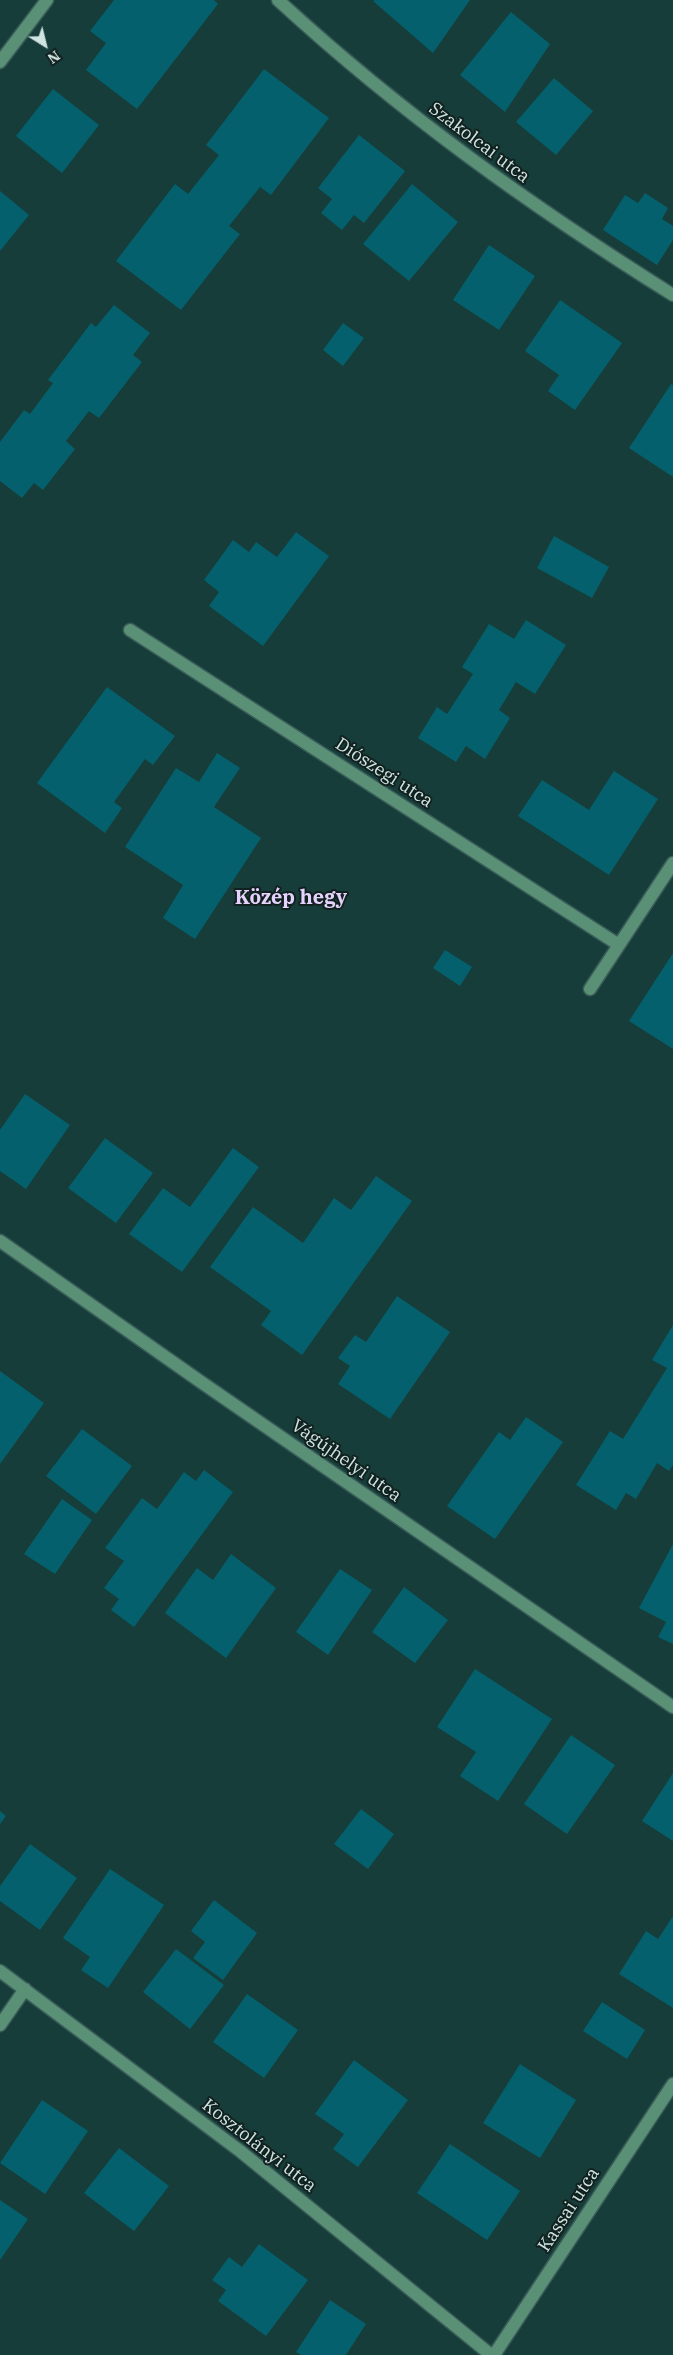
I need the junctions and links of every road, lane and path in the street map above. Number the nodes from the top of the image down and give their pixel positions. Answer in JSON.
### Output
{"nodes":[{"id":1,"x":47,"y":0,"type":"edge"},
{"id":2,"x":278,"y":0,"type":"edge"},
{"id":3,"x":0,"y":62,"type":"edge"},
{"id":4,"x":673,"y":295,"type":"edge"},
{"id":5,"x":130,"y":630,"type":"dead end"},
{"id":6,"x":673,"y":863,"type":"edge"},
{"id":7,"x":619,"y":945,"type":"junction"},
{"id":8,"x":590,"y":989,"type":"dead end"},
{"id":9,"x":0,"y":1241,"type":"edge"},
{"id":10,"x":673,"y":1707,"type":"edge"},
{"id":11,"x":0,"y":1971,"type":"edge"},
{"id":12,"x":25,"y":1989,"type":"junction"},
{"id":13,"x":0,"y":2025,"type":"edge"},
{"id":14,"x":673,"y":2084,"type":"edge"},
{"id":15,"x":492,"y":2355,"type":"edge"}],
"edges":[{"from":1,"to":3,"type":"street"},
{"from":2,"to":4,"type":"street","name":"Szakolcai utca"},
{"from":5,"to":7,"type":"street","name":"Diószegi utca"},
{"from":6,"to":7,"type":"street"},
{"from":7,"to":8,"type":"street"},
{"from":9,"to":10,"type":"street","name":"Vágújhelyi utca"},
{"from":11,"to":12,"type":"street","name":"Kosztolányi utca"},
{"from":12,"to":13,"type":"street"},
{"from":12,"to":15,"type":"street","name":"Kosztolányi utca"},
{"from":14,"to":15,"type":"street","name":"Kassai utca"}]}
